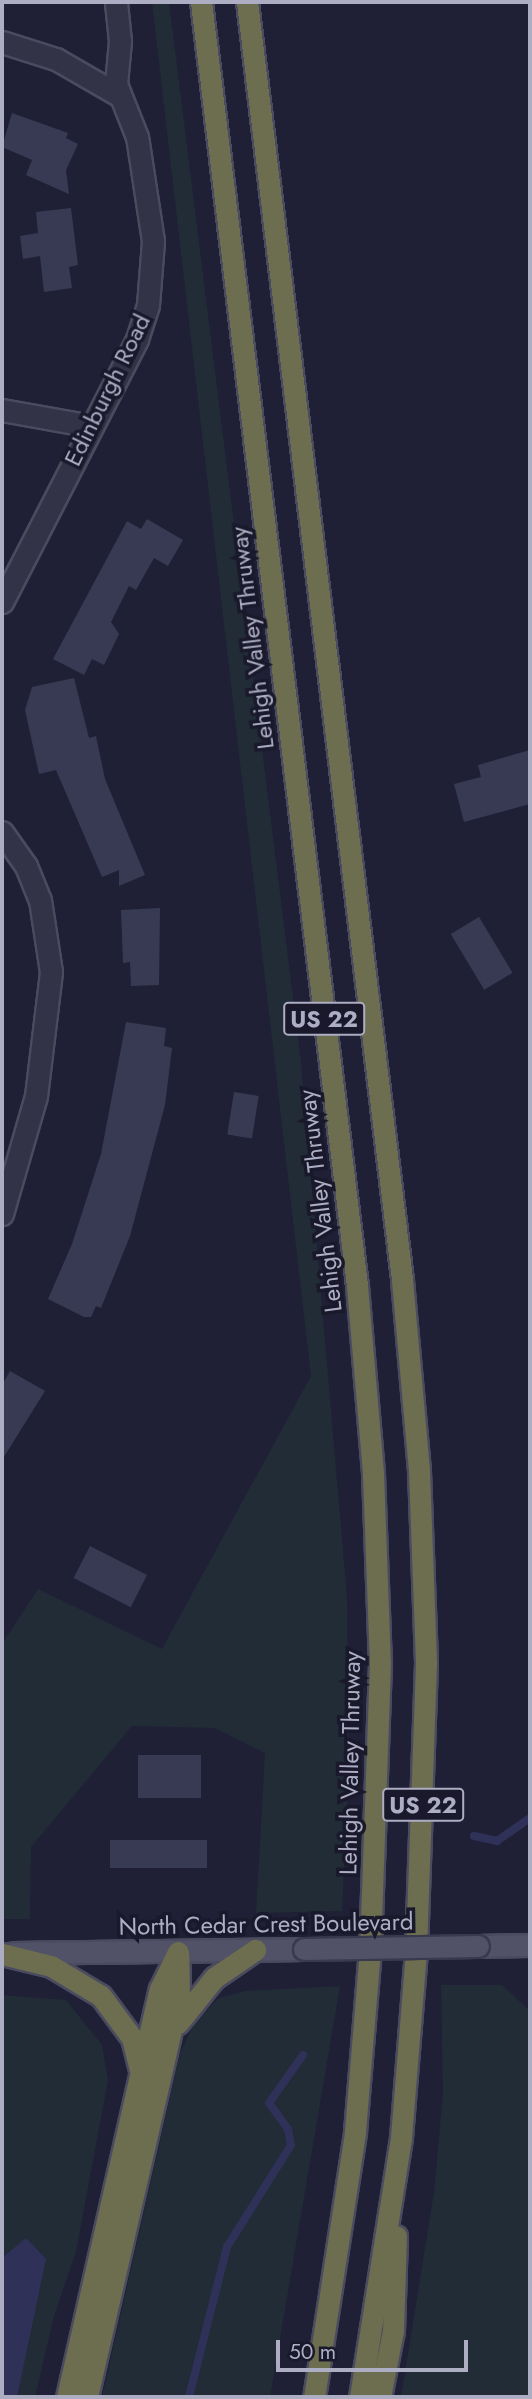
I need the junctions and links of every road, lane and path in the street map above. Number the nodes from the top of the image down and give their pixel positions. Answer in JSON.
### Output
{"nodes":[{"id":1,"x":116,"y":2,"type":"edge"},
{"id":2,"x":201,"y":2,"type":"edge"},
{"id":3,"x":247,"y":2,"type":"edge"},
{"id":4,"x":2,"y":42,"type":"edge"},
{"id":5,"x":120,"y":96,"type":"junction"},
{"id":6,"x":2,"y":410,"type":"edge"},
{"id":7,"x":91,"y":426,"type":"junction"},
{"id":8,"x":2,"y":602,"type":"edge"},
{"id":9,"x":2,"y":832,"type":"edge"},
{"id":10,"x":2,"y":1213,"type":"edge"},
{"id":11,"x":530,"y":1945,"type":"edge"},
{"id":12,"x":255,"y":1950,"type":"junction"},
{"id":13,"x":178,"y":1952,"type":"junction"},
{"id":14,"x":2,"y":1954,"type":"edge"},
{"id":15,"x":168,"y":2040,"type":"junction"},
{"id":16,"x":141,"y":2071,"type":"junction"},
{"id":17,"x":401,"y":2138,"type":"junction"},
{"id":18,"x":67,"y":2397,"type":"edge"},
{"id":19,"x":87,"y":2397,"type":"edge"},
{"id":20,"x":314,"y":2397,"type":"edge"},
{"id":21,"x":360,"y":2397,"type":"edge"},
{"id":22,"x":380,"y":2397,"type":"edge"}],
"edges":[{"from":1,"to":5,"type":"street","name":"Edinburgh Road"},
{"from":2,"to":20,"type":"highway","name":"Lehigh Valley Thruway","number":"US 22"},
{"from":3,"to":17,"type":"highway","number":"US 22"},
{"from":4,"to":5,"type":"street"},
{"from":5,"to":7,"type":"street","name":"Edinburgh Road"},
{"from":6,"to":7,"type":"street"},
{"from":7,"to":8,"type":"street","name":"Edinburgh Road"},
{"from":9,"to":10,"type":"street"},
{"from":11,"to":12,"type":"main road","name":"North Cedar Crest Boulevard","bridge":true},
{"from":12,"to":13,"type":"main road","name":"North Cedar Crest Boulevard"},
{"from":12,"to":15,"type":"highway"},
{"from":13,"to":14,"type":"main road","name":"North Cedar Crest Boulevard"},
{"from":13,"to":15,"type":"highway"},
{"from":13,"to":16,"type":"highway"},
{"from":14,"to":16,"type":"highway"},
{"from":15,"to":19,"type":"highway"},
{"from":16,"to":18,"type":"highway"},
{"from":17,"to":21,"type":"highway","number":"US 22"},
{"from":17,"to":22,"type":"highway"}]}
